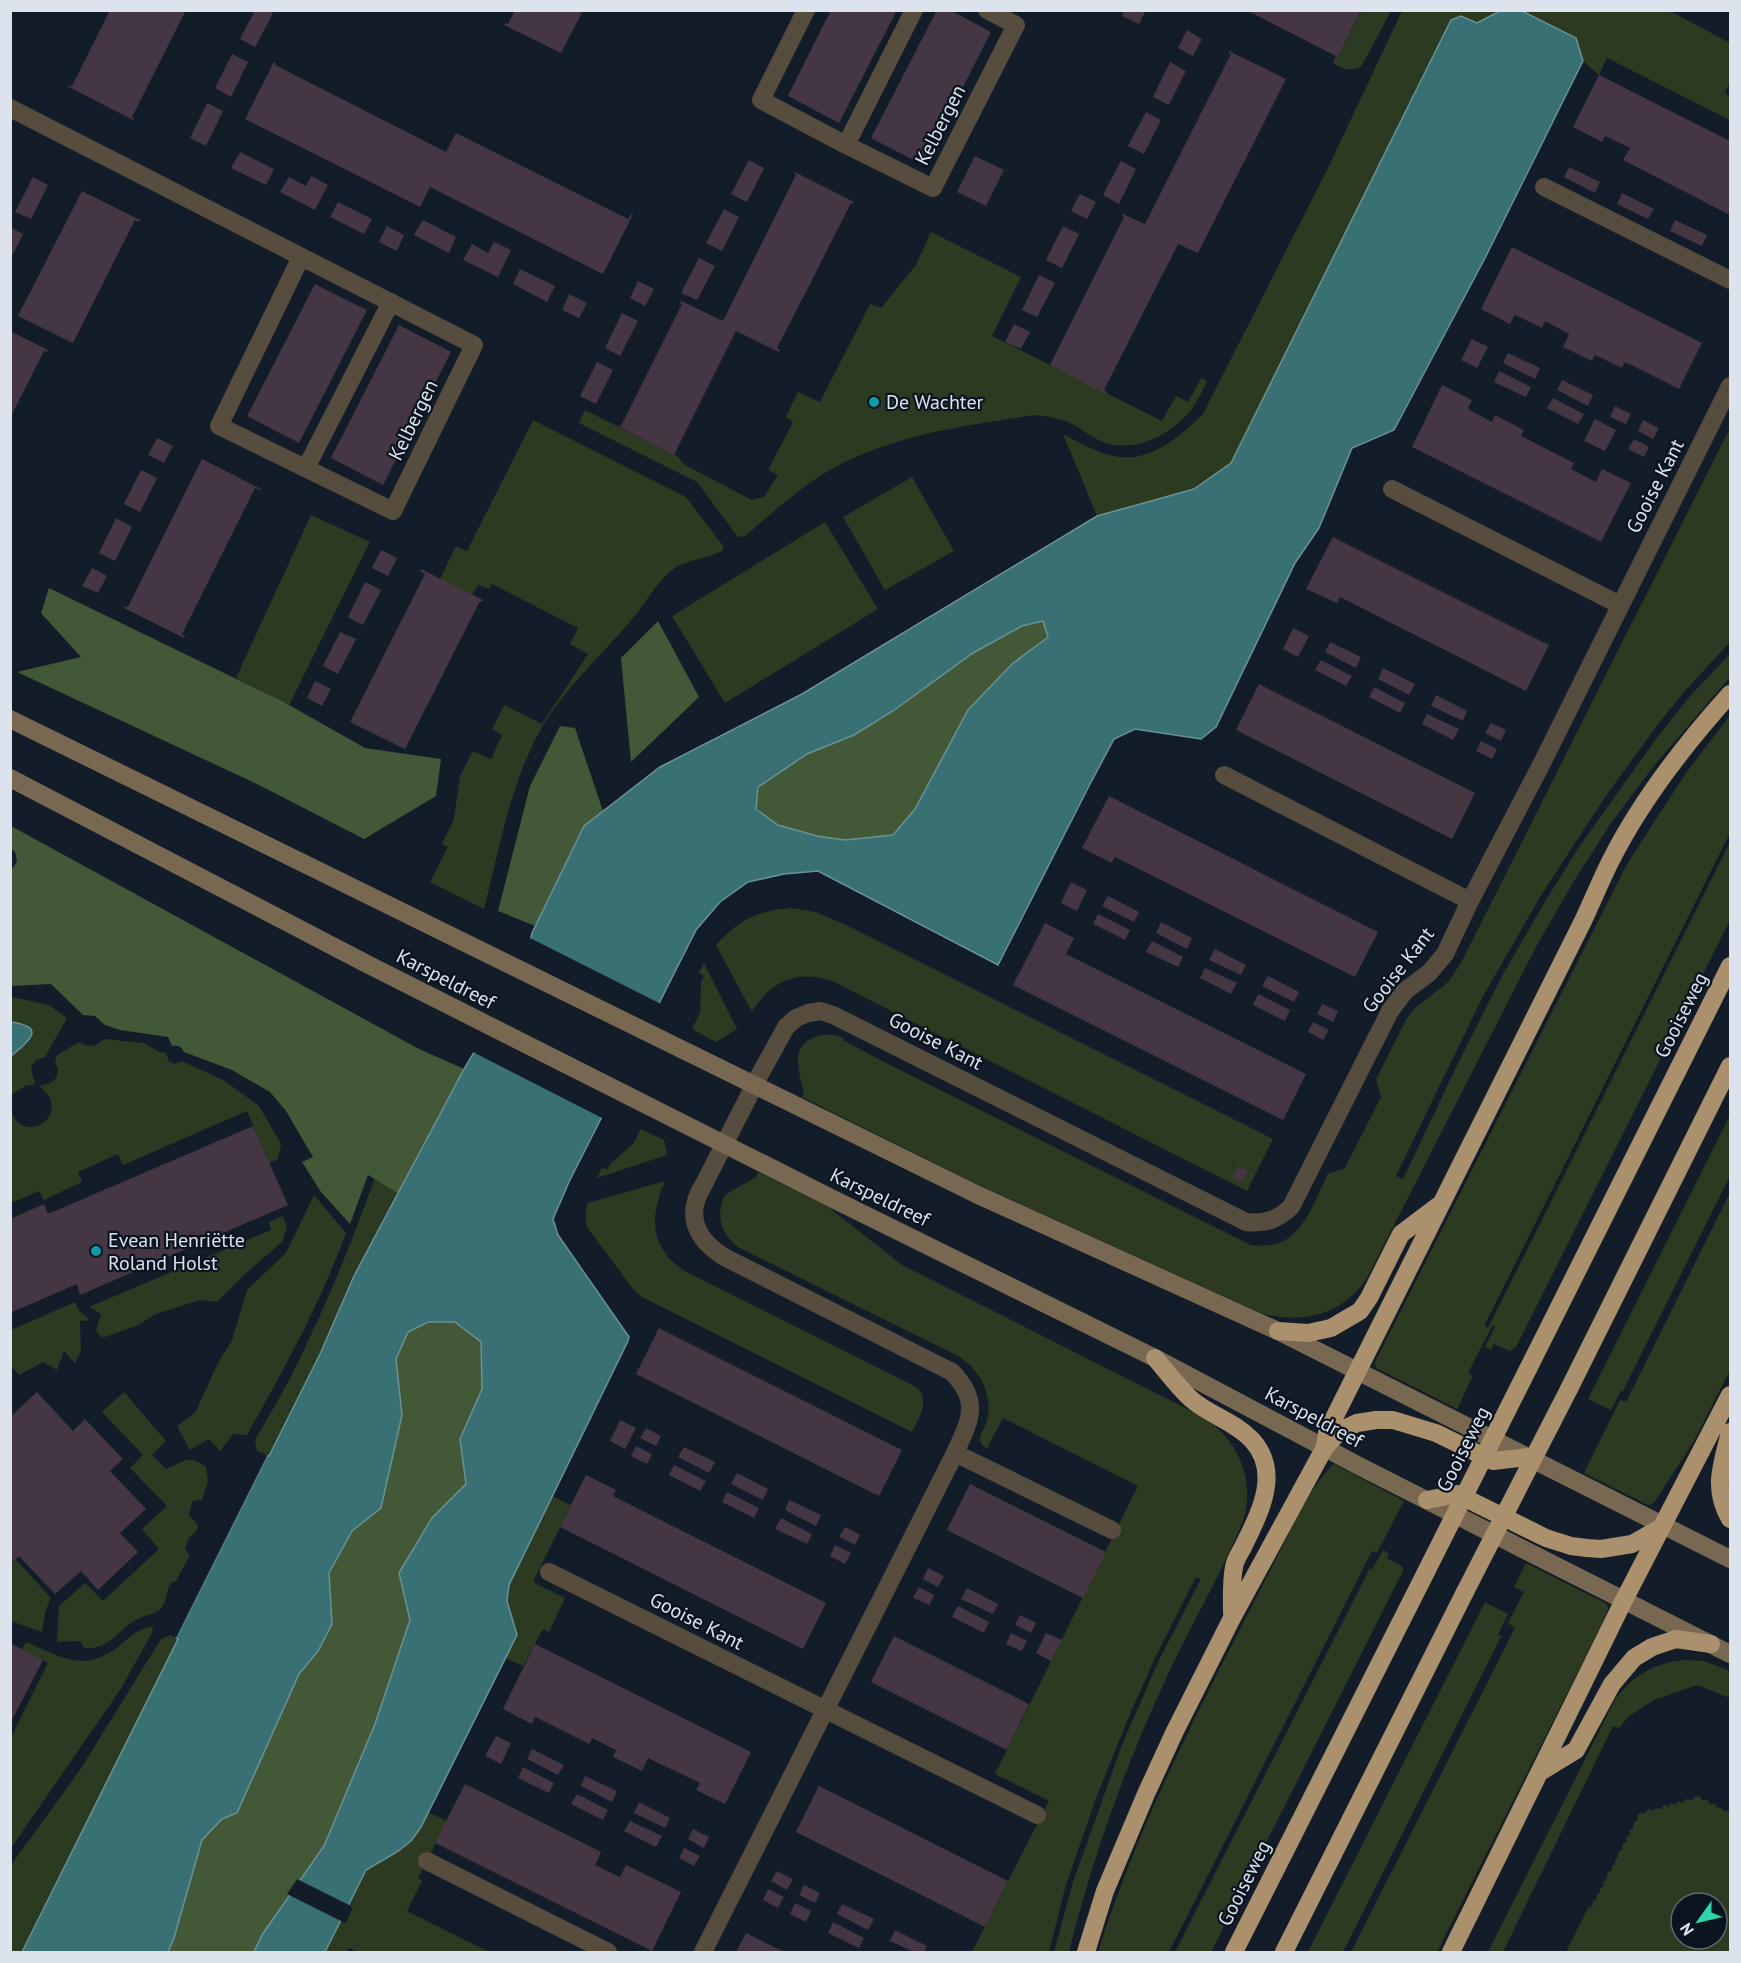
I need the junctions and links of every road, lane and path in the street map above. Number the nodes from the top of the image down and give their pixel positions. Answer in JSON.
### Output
{"nodes":[{"id":1,"x":806,"y":10,"type":"edge"},
{"id":2,"x":914,"y":10,"type":"edge"},
{"id":3,"x":987,"y":10,"type":"edge"},
{"id":4,"x":10,"y":108,"type":"edge"},
{"id":5,"x":846,"y":145,"type":"junction"},
{"id":6,"x":1544,"y":187,"type":"dead end"},
{"id":7,"x":301,"y":257,"type":"junction"},
{"id":8,"x":1731,"y":280,"type":"edge"},
{"id":9,"x":391,"y":302,"type":"junction"},
{"id":10,"x":1731,"y":386,"type":"edge"},
{"id":11,"x":306,"y":468,"type":"junction"},
{"id":12,"x":1392,"y":489,"type":"dead end"},
{"id":13,"x":1620,"y":605,"type":"junction"},
{"id":14,"x":1731,"y":694,"type":"edge"},
{"id":15,"x":10,"y":719,"type":"edge"},
{"id":16,"x":1224,"y":776,"type":"dead end"},
{"id":17,"x":10,"y":778,"type":"edge"},
{"id":18,"x":1470,"y":901,"type":"junction"},
{"id":19,"x":1731,"y":966,"type":"edge"},
{"id":20,"x":1731,"y":1066,"type":"edge"},
{"id":21,"x":754,"y":1085,"type":"junction"},
{"id":22,"x":724,"y":1144,"type":"junction"},
{"id":23,"x":1442,"y":1203,"type":"junction"},
{"id":24,"x":1278,"y":1331,"type":"junction"},
{"id":25,"x":1155,"y":1358,"type":"junction"},
{"id":26,"x":1359,"y":1371,"type":"junction"},
{"id":27,"x":1731,"y":1395,"type":"edge"},
{"id":28,"x":1731,"y":1432,"type":"edge"},
{"id":29,"x":1325,"y":1447,"type":"junction"},
{"id":30,"x":955,"y":1454,"type":"junction"},
{"id":31,"x":1527,"y":1457,"type":"junction"},
{"id":32,"x":1427,"y":1500,"type":"junction"},
{"id":33,"x":1731,"y":1519,"type":"edge"},
{"id":34,"x":1663,"y":1526,"type":"junction"},
{"id":35,"x":1112,"y":1530,"type":"dead end"},
{"id":36,"x":1731,"y":1559,"type":"edge"},
{"id":37,"x":549,"y":1572,"type":"dead end"},
{"id":38,"x":1624,"y":1600,"type":"junction"},
{"id":39,"x":1232,"y":1618,"type":"junction"},
{"id":40,"x":1711,"y":1644,"type":"junction"},
{"id":41,"x":1731,"y":1654,"type":"edge"},
{"id":42,"x":825,"y":1710,"type":"junction"},
{"id":43,"x":1540,"y":1772,"type":"junction"},
{"id":44,"x":1037,"y":1815,"type":"dead end"},
{"id":45,"x":427,"y":1861,"type":"dead end"},
{"id":46,"x":608,"y":1953,"type":"edge"},
{"id":47,"x":703,"y":1953,"type":"edge"},
{"id":48,"x":1086,"y":1953,"type":"edge"},
{"id":49,"x":1234,"y":1953,"type":"edge"},
{"id":50,"x":1284,"y":1953,"type":"edge"},
{"id":51,"x":1451,"y":1953,"type":"edge"}],
"edges":[{"from":1,"to":5,"type":"street","name":"Kelbergen"},
{"from":2,"to":5,"type":"street"},
{"from":3,"to":5,"type":"street","name":"Kelbergen"},
{"from":4,"to":7,"type":"street","name":"Kelbergen"},
{"from":6,"to":8,"type":"street"},
{"from":7,"to":9,"type":"street","name":"Kelbergen"},
{"from":7,"to":11,"type":"street","name":"Kelbergen"},
{"from":9,"to":11,"type":"street"},
{"from":9,"to":11,"type":"street","name":"Kelbergen"},
{"from":10,"to":13,"type":"street","name":"Gooise Kant"},
{"from":12,"to":13,"type":"street"},
{"from":13,"to":18,"type":"street","name":"Gooise Kant"},
{"from":14,"to":23,"type":"highway"},
{"from":15,"to":21,"type":"street","name":"Karspeldreef"},
{"from":16,"to":18,"type":"street"},
{"from":17,"to":22,"type":"street","name":"Karspeldreef"},
{"from":18,"to":21,"type":"street","name":"Gooise Kant"},
{"from":19,"to":49,"type":"highway","name":"Gooiseweg","bridge":true},
{"from":20,"to":50,"type":"highway","bridge":true},
{"from":21,"to":22,"type":"street","name":"Gooise Kant"},
{"from":21,"to":24,"type":"street","name":"Karspeldreef"},
{"from":22,"to":25,"type":"street","name":"Karspeldreef"},
{"from":22,"to":30,"type":"street","name":"Gooise Kant"},
{"from":23,"to":24,"type":"highway"},
{"from":23,"to":26,"type":"highway"},
{"from":24,"to":26,"type":"street","name":"Karspeldreef"},
{"from":25,"to":29,"type":"street","name":"Karspeldreef"},
{"from":25,"to":39,"type":"highway"},
{"from":26,"to":29,"type":"highway"},
{"from":26,"to":31,"type":"street","name":"Karspeldreef"},
{"from":27,"to":34,"type":"highway"},
{"from":28,"to":33,"type":"highway"},
{"from":29,"to":31,"type":"highway"},
{"from":29,"to":32,"type":"street","name":"Karspeldreef"},
{"from":29,"to":39,"type":"highway"},
{"from":30,"to":35,"type":"street"},
{"from":30,"to":42,"type":"street","name":"Gooise Kant"},
{"from":31,"to":34,"type":"street","name":"Karspeldreef"},
{"from":32,"to":34,"type":"highway"},
{"from":32,"to":38,"type":"street","name":"Karspeldreef"},
{"from":34,"to":36,"type":"street","name":"Karspeldreef"},
{"from":34,"to":38,"type":"highway"},
{"from":37,"to":42,"type":"street","name":"Gooise Kant"},
{"from":38,"to":40,"type":"street","name":"Karspeldreef"},
{"from":38,"to":43,"type":"highway"},
{"from":39,"to":48,"type":"highway"},
{"from":40,"to":41,"type":"street","name":"Karspeldreef"},
{"from":40,"to":43,"type":"highway"},
{"from":42,"to":44,"type":"street","name":"Gooise Kant"},
{"from":42,"to":47,"type":"street","name":"Gooise Kant"},
{"from":43,"to":51,"type":"highway"},
{"from":45,"to":46,"type":"street"}]}
